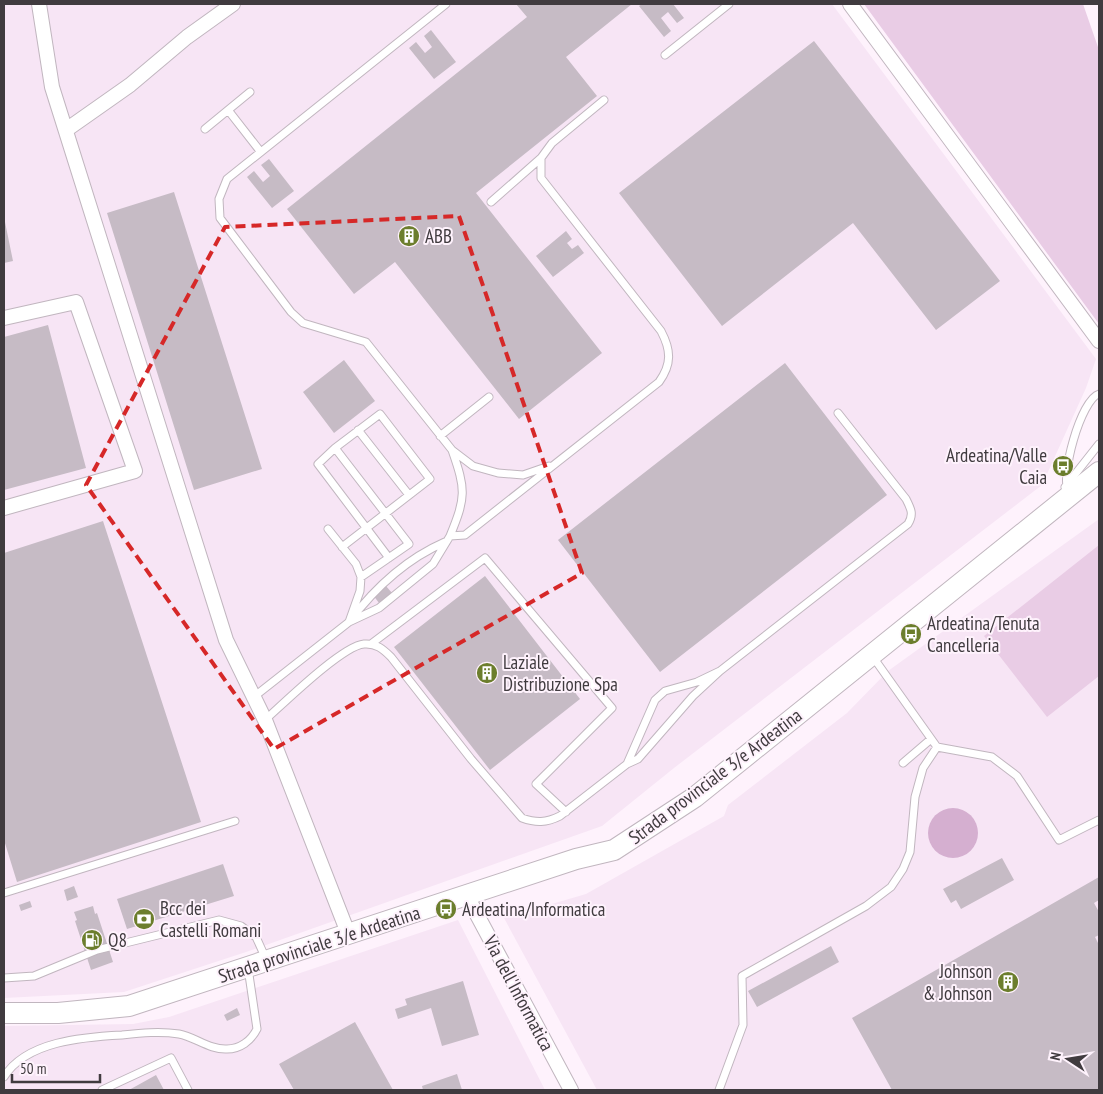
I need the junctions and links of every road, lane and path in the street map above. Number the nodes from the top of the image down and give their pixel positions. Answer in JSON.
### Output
{"nodes":[{"id":1,"x":39,"y":4,"type":"edge"},
{"id":2,"x":233,"y":4,"type":"edge"},
{"id":3,"x":446,"y":4,"type":"edge"},
{"id":4,"x":729,"y":4,"type":"edge"},
{"id":5,"x":850,"y":4,"type":"edge"},
{"id":6,"x":665,"y":55,"type":"dead end"},
{"id":7,"x":250,"y":92,"type":"dead end"},
{"id":8,"x":604,"y":100,"type":"dead end"},
{"id":9,"x":228,"y":110,"type":"junction"},
{"id":10,"x":205,"y":129,"type":"dead end"},
{"id":11,"x":66,"y":130,"type":"junction"},
{"id":12,"x":260,"y":152,"type":"junction"},
{"id":13,"x":541,"y":158,"type":"junction"},
{"id":14,"x":529,"y":170,"type":"junction"},
{"id":15,"x":541,"y":178,"type":"junction"},
{"id":16,"x":491,"y":202,"type":"dead end"},
{"id":17,"x":4,"y":318,"type":"edge"},
{"id":18,"x":1099,"y":341,"type":"edge"},
{"id":19,"x":1099,"y":394,"type":"edge"},
{"id":20,"x":489,"y":397,"type":"dead end"},
{"id":21,"x":838,"y":413,"type":"dead end"},
{"id":22,"x":358,"y":430,"type":"junction"},
{"id":23,"x":440,"y":436,"type":"junction"},
{"id":24,"x":1099,"y":444,"type":"edge"},
{"id":25,"x":335,"y":448,"type":"junction"},
{"id":26,"x":452,"y":450,"type":"junction"},
{"id":27,"x":554,"y":465,"type":"junction"},
{"id":28,"x":1099,"y":472,"type":"edge"},
{"id":29,"x":1068,"y":492,"type":"junction"},
{"id":30,"x":409,"y":495,"type":"junction"},
{"id":31,"x":4,"y":508,"type":"edge"},
{"id":32,"x":386,"y":513,"type":"junction"},
{"id":33,"x":366,"y":528,"type":"junction"},
{"id":34,"x":328,"y":529,"type":"dead end"},
{"id":35,"x":448,"y":539,"type":"junction"},
{"id":36,"x":342,"y":547,"type":"junction"},
{"id":37,"x":389,"y":558,"type":"junction"},
{"id":38,"x":361,"y":578,"type":"junction"},
{"id":39,"x":350,"y":622,"type":"junction"},
{"id":40,"x":371,"y":644,"type":"junction"},
{"id":41,"x":873,"y":656,"type":"junction"},
{"id":42,"x":720,"y":671,"type":"junction"},
{"id":43,"x":255,"y":696,"type":"junction"},
{"id":44,"x":265,"y":720,"type":"junction"},
{"id":45,"x":931,"y":739,"type":"junction"},
{"id":46,"x":937,"y":747,"type":"junction"},
{"id":47,"x":903,"y":763,"type":"dead end"},
{"id":48,"x":627,"y":764,"type":"junction"},
{"id":49,"x":566,"y":812,"type":"junction"},
{"id":50,"x":235,"y":820,"type":"dead end"},
{"id":51,"x":1099,"y":820,"type":"edge"},
{"id":52,"x":4,"y":892,"type":"edge"},
{"id":53,"x":467,"y":896,"type":"junction"},
{"id":54,"x":348,"y":933,"type":"junction"},
{"id":55,"x":257,"y":963,"type":"junction"},
{"id":56,"x":4,"y":978,"type":"edge"},
{"id":57,"x":4,"y":1013,"type":"edge"},
{"id":58,"x":4,"y":1077,"type":"edge"},
{"id":59,"x":102,"y":1090,"type":"edge"},
{"id":60,"x":188,"y":1090,"type":"edge"},
{"id":61,"x":571,"y":1090,"type":"edge"},
{"id":62,"x":719,"y":1090,"type":"edge"}],
"edges":[{"from":1,"to":11,"type":"street"},
{"from":2,"to":11,"type":"street"},
{"from":3,"to":12,"type":"lane"},
{"from":4,"to":6,"type":"lane"},
{"from":5,"to":18,"type":"street"},
{"from":7,"to":9,"type":"lane"},
{"from":8,"to":13,"type":"lane"},
{"from":9,"to":10,"type":"lane"},
{"from":9,"to":12,"type":"lane"},
{"from":11,"to":43,"type":"street"},
{"from":12,"to":23,"type":"lane"},
{"from":13,"to":14,"type":"lane"},
{"from":13,"to":15,"type":"lane"},
{"from":14,"to":15,"type":"lane"},
{"from":14,"to":16,"type":"lane"},
{"from":15,"to":27,"type":"lane"},
{"from":17,"to":31,"type":"street"},
{"from":19,"to":29,"type":"lane"},
{"from":20,"to":23,"type":"lane"},
{"from":21,"to":42,"type":"lane"},
{"from":22,"to":25,"type":"lane"},
{"from":22,"to":30,"type":"lane"},
{"from":22,"to":30,"type":"lane"},
{"from":23,"to":26,"type":"lane"},
{"from":24,"to":29,"type":"lane"},
{"from":25,"to":32,"type":"lane"},
{"from":25,"to":33,"type":"lane"},
{"from":26,"to":27,"type":"lane"},
{"from":26,"to":35,"type":"lane"},
{"from":27,"to":35,"type":"lane"},
{"from":28,"to":29,"type":"main road","name":"Strada provinciale 3/e Ardeatina"},
{"from":29,"to":41,"type":"main road","name":"Strada provinciale 3/e Ardeatina"},
{"from":30,"to":32,"type":"lane"},
{"from":32,"to":33,"type":"lane"},
{"from":32,"to":37,"type":"lane"},
{"from":33,"to":36,"type":"lane"},
{"from":33,"to":37,"type":"lane"},
{"from":34,"to":36,"type":"lane"},
{"from":35,"to":39,"type":"lane"},
{"from":35,"to":39,"type":"lane"},
{"from":36,"to":38,"type":"lane"},
{"from":37,"to":38,"type":"lane"},
{"from":38,"to":39,"type":"lane"},
{"from":39,"to":43,"type":"lane"},
{"from":40,"to":44,"type":"lane"},
{"from":40,"to":49,"type":"lane"},
{"from":40,"to":49,"type":"lane"},
{"from":41,"to":45,"type":"lane"},
{"from":41,"to":53,"type":"main road","name":"Strada provinciale 3/e Ardeatina"},
{"from":42,"to":48,"type":"lane"},
{"from":42,"to":48,"type":"lane"},
{"from":43,"to":44,"type":"street"},
{"from":44,"to":54,"type":"street"},
{"from":45,"to":46,"type":"lane"},
{"from":45,"to":47,"type":"lane"},
{"from":46,"to":51,"type":"lane"},
{"from":46,"to":62,"type":"lane"},
{"from":48,"to":49,"type":"lane"},
{"from":50,"to":52,"type":"lane"},
{"from":53,"to":54,"type":"main road","name":"Strada provinciale 3/e Ardeatina"},
{"from":53,"to":61,"type":"street","name":"Via dell'Informatica"},
{"from":54,"to":55,"type":"main road","name":"Strada provinciale 3/e Ardeatina"},
{"from":55,"to":56,"type":"lane"},
{"from":55,"to":57,"type":"main road","name":"Strada provinciale 3/e Ardeatina"},
{"from":55,"to":58,"type":"lane"},
{"from":59,"to":60,"type":"lane"}]}
